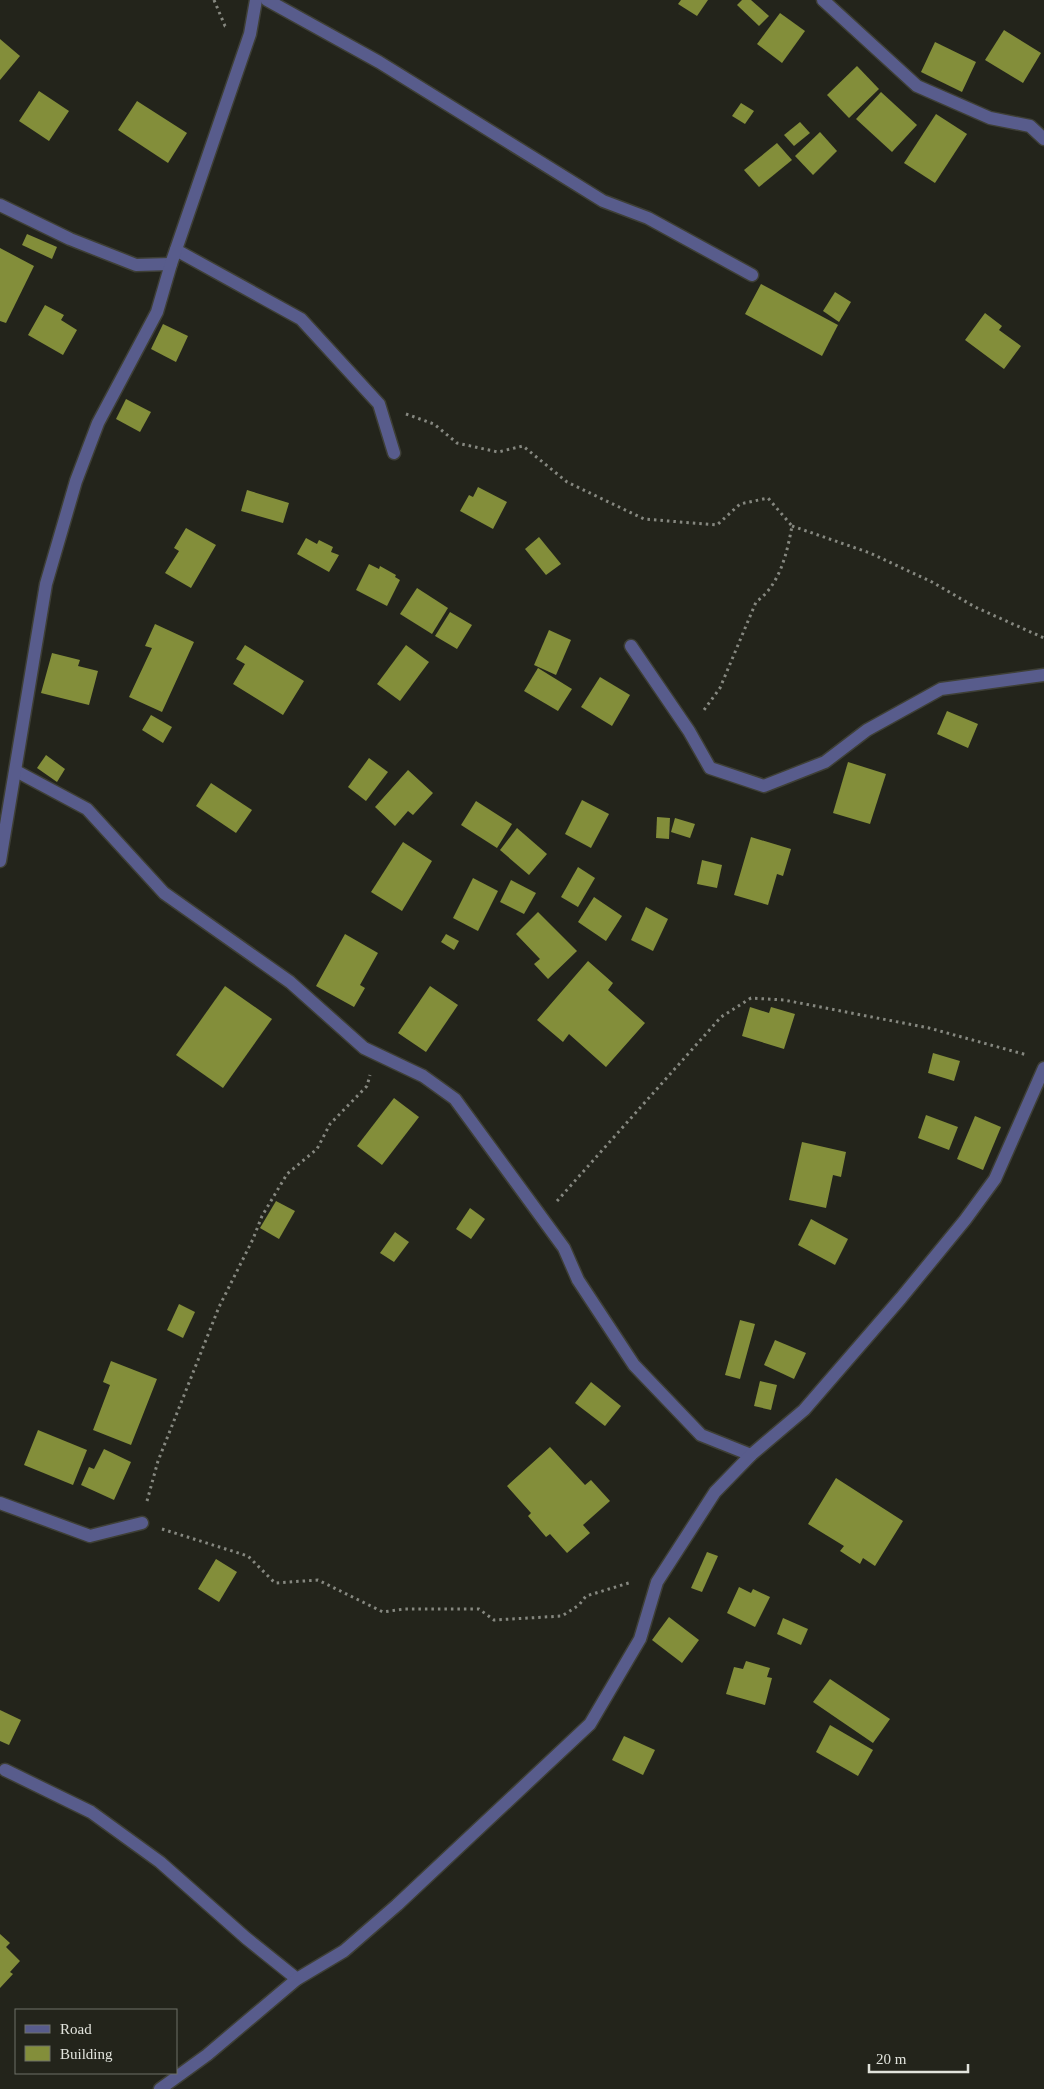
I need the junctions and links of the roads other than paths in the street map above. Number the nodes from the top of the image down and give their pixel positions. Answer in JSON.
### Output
{"nodes":[{"id":1,"x":256,"y":0,"type":"edge"},
{"id":2,"x":267,"y":0,"type":"edge"},
{"id":3,"x":823,"y":0,"type":"edge"},
{"id":4,"x":1044,"y":139,"type":"edge"},
{"id":5,"x":0,"y":205,"type":"edge"},
{"id":6,"x":176,"y":250,"type":"junction"},
{"id":7,"x":171,"y":264,"type":"junction"},
{"id":8,"x":752,"y":275,"type":"dead end"},
{"id":9,"x":394,"y":453,"type":"dead end"},
{"id":10,"x":632,"y":646,"type":"dead end"},
{"id":11,"x":1044,"y":675,"type":"edge"},
{"id":12,"x":16,"y":771,"type":"junction"},
{"id":13,"x":0,"y":861,"type":"edge"},
{"id":14,"x":1044,"y":1068,"type":"edge"},
{"id":15,"x":752,"y":1454,"type":"junction"},
{"id":16,"x":0,"y":1503,"type":"edge"},
{"id":17,"x":142,"y":1523,"type":"road end"},
{"id":18,"x":6,"y":1770,"type":"dead end"},
{"id":19,"x":297,"y":1979,"type":"junction"},
{"id":20,"x":160,"y":2089,"type":"edge"}],
"edges":[{"from":1,"to":6,"type":"street"},
{"from":2,"to":8,"type":"street"},
{"from":3,"to":4,"type":"street"},
{"from":5,"to":7,"type":"street"},
{"from":6,"to":7,"type":"street"},
{"from":6,"to":9,"type":"street"},
{"from":7,"to":12,"type":"street"},
{"from":10,"to":11,"type":"street"},
{"from":12,"to":13,"type":"street"},
{"from":12,"to":15,"type":"street"},
{"from":14,"to":15,"type":"street"},
{"from":15,"to":19,"type":"street"},
{"from":16,"to":17,"type":"street"},
{"from":18,"to":19,"type":"street"},
{"from":19,"to":20,"type":"street"}]}
